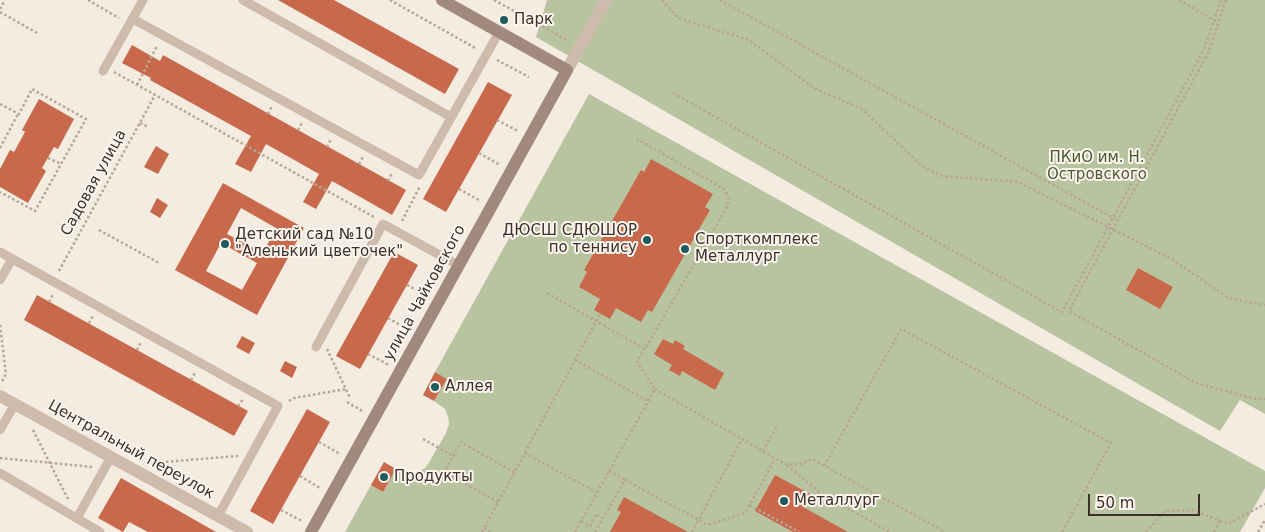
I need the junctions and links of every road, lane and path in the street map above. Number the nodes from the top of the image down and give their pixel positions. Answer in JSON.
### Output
{"nodes":[{"id":1,"x":5,"y":0,"type":"edge"},
{"id":2,"x":88,"y":0,"type":"edge"},
{"id":3,"x":143,"y":0,"type":"edge"},
{"id":4,"x":243,"y":0,"type":"edge"},
{"id":5,"x":390,"y":0,"type":"edge"},
{"id":6,"x":442,"y":0,"type":"edge"},
{"id":7,"x":494,"y":0,"type":"edge"},
{"id":8,"x":606,"y":0,"type":"edge"},
{"id":9,"x":662,"y":0,"type":"edge"},
{"id":10,"x":720,"y":0,"type":"edge"},
{"id":11,"x":1179,"y":0,"type":"edge"},
{"id":12,"x":1221,"y":0,"type":"edge"},
{"id":13,"x":1226,"y":0,"type":"edge"},
{"id":14,"x":0,"y":11,"type":"edge"},
{"id":15,"x":1213,"y":20,"type":"junction"},
{"id":16,"x":131,"y":21,"type":"junction"},
{"id":17,"x":1217,"y":22,"type":"junction"},
{"id":18,"x":499,"y":32,"type":"junction"},
{"id":19,"x":37,"y":33,"type":"dead end"},
{"id":20,"x":163,"y":35,"type":"junction"},
{"id":21,"x":580,"y":47,"type":"junction"},
{"id":22,"x":486,"y":54,"type":"junction"},
{"id":23,"x":104,"y":69,"type":"joint"},
{"id":24,"x":567,"y":70,"type":"junction"},
{"id":25,"x":529,"y":77,"type":"dead end"},
{"id":26,"x":137,"y":85,"type":"junction"},
{"id":27,"x":673,"y":93,"type":"dead end"},
{"id":28,"x":155,"y":95,"type":"junction"},
{"id":29,"x":0,"y":104,"type":"edge"},
{"id":30,"x":19,"y":114,"type":"junction"},
{"id":31,"x":451,"y":117,"type":"junction"},
{"id":32,"x":498,"y":120,"type":"dead end"},
{"id":33,"x":140,"y":123,"type":"junction"},
{"id":34,"x":148,"y":127,"type":"dead end"},
{"id":35,"x":529,"y":138,"type":"junction"},
{"id":36,"x":637,"y":139,"type":"dead end"},
{"id":37,"x":0,"y":148,"type":"edge"},
{"id":38,"x":479,"y":153,"type":"dead end"},
{"id":39,"x":48,"y":158,"type":"dead end"},
{"id":40,"x":61,"y":164,"type":"junction"},
{"id":41,"x":511,"y":171,"type":"junction"},
{"id":42,"x":419,"y":175,"type":"junction"},
{"id":43,"x":459,"y":189,"type":"dead end"},
{"id":44,"x":0,"y":192,"type":"edge"},
{"id":45,"x":491,"y":207,"type":"junction"},
{"id":46,"x":1113,"y":218,"type":"junction"},
{"id":47,"x":1117,"y":220,"type":"junction"},
{"id":48,"x":383,"y":224,"type":"junction"},
{"id":49,"x":1108,"y":227,"type":"junction"},
{"id":50,"x":1112,"y":229,"type":"junction"},
{"id":51,"x":100,"y":230,"type":"dead end"},
{"id":52,"x":396,"y":232,"type":"junction"},
{"id":53,"x":0,"y":252,"type":"edge"},
{"id":54,"x":12,"y":259,"type":"junction"},
{"id":55,"x":159,"y":262,"type":"dead end"},
{"id":56,"x":458,"y":266,"type":"junction"},
{"id":57,"x":0,"y":280,"type":"edge"},
{"id":58,"x":53,"y":282,"type":"junction"},
{"id":59,"x":407,"y":285,"type":"dead end"},
{"id":60,"x":547,"y":293,"type":"dead end"},
{"id":61,"x":438,"y":301,"type":"junction"},
{"id":62,"x":1265,"y":305,"type":"edge"},
{"id":63,"x":600,"y":314,"type":"dead end"},
{"id":64,"x":388,"y":318,"type":"dead end"},
{"id":65,"x":596,"y":321,"type":"junction"},
{"id":66,"x":0,"y":325,"type":"edge"},
{"id":67,"x":420,"y":335,"type":"junction"},
{"id":68,"x":321,"y":338,"type":"junction"},
{"id":69,"x":316,"y":347,"type":"dead end"},
{"id":70,"x":645,"y":349,"type":"junction"},
{"id":71,"x":368,"y":354,"type":"dead end"},
{"id":72,"x":575,"y":360,"type":"junction"},
{"id":73,"x":400,"y":371,"type":"junction"},
{"id":74,"x":0,"y":384,"type":"edge"},
{"id":75,"x":346,"y":389,"type":"junction"},
{"id":76,"x":655,"y":389,"type":"junction"},
{"id":77,"x":0,"y":396,"type":"edge"},
{"id":78,"x":350,"y":398,"type":"dead end"},
{"id":79,"x":1265,"y":399,"type":"edge"},
{"id":80,"x":648,"y":401,"type":"junction"},
{"id":81,"x":347,"y":402,"type":"dead end"},
{"id":82,"x":15,"y":404,"type":"junction"},
{"id":83,"x":278,"y":406,"type":"junction"},
{"id":84,"x":374,"y":418,"type":"junction"},
{"id":85,"x":778,"y":424,"type":"dead end"},
{"id":86,"x":33,"y":429,"type":"dead end"},
{"id":87,"x":0,"y":430,"type":"edge"},
{"id":88,"x":423,"y":439,"type":"dead end"},
{"id":89,"x":742,"y":439,"type":"junction"},
{"id":90,"x":763,"y":452,"type":"junction"},
{"id":91,"x":525,"y":453,"type":"junction"},
{"id":92,"x":252,"y":455,"type":"junction"},
{"id":93,"x":453,"y":456,"type":"junction"},
{"id":94,"x":0,"y":458,"type":"edge"},
{"id":95,"x":775,"y":458,"type":"junction"},
{"id":96,"x":50,"y":463,"type":"junction"},
{"id":97,"x":108,"y":463,"type":"junction"},
{"id":98,"x":126,"y":465,"type":"junction"},
{"id":99,"x":786,"y":465,"type":"junction"},
{"id":100,"x":824,"y":466,"type":"junction"},
{"id":101,"x":609,"y":471,"type":"junction"},
{"id":102,"x":514,"y":473,"type":"junction"},
{"id":103,"x":0,"y":474,"type":"edge"},
{"id":104,"x":300,"y":476,"type":"dead end"},
{"id":105,"x":625,"y":480,"type":"junction"},
{"id":106,"x":597,"y":492,"type":"junction"},
{"id":107,"x":332,"y":494,"type":"junction"},
{"id":108,"x":498,"y":502,"type":"junction"},
{"id":109,"x":1265,"y":504,"type":"edge"},
{"id":110,"x":750,"y":505,"type":"junction"},
{"id":111,"x":281,"y":510,"type":"dead end"},
{"id":112,"x":218,"y":516,"type":"junction"},
{"id":113,"x":77,"y":518,"type":"junction"},
{"id":114,"x":603,"y":518,"type":"junction"},
{"id":115,"x":698,"y":520,"type":"junction"},
{"id":116,"x":1220,"y":520,"type":"junction"},
{"id":117,"x":1265,"y":520,"type":"edge"},
{"id":118,"x":581,"y":521,"type":"junction"},
{"id":119,"x":484,"y":528,"type":"junction"},
{"id":120,"x":312,"y":530,"type":"edge"},
{"id":121,"x":100,"y":532,"type":"edge"},
{"id":122,"x":247,"y":532,"type":"edge"},
{"id":123,"x":482,"y":532,"type":"edge"},
{"id":124,"x":491,"y":532,"type":"edge"},
{"id":125,"x":575,"y":532,"type":"edge"},
{"id":126,"x":595,"y":532,"type":"edge"},
{"id":127,"x":692,"y":532,"type":"edge"},
{"id":128,"x":799,"y":532,"type":"edge"},
{"id":129,"x":890,"y":532,"type":"edge"},
{"id":130,"x":945,"y":532,"type":"edge"},
{"id":131,"x":1062,"y":532,"type":"edge"},
{"id":132,"x":1146,"y":532,"type":"edge"},
{"id":133,"x":1214,"y":532,"type":"edge"},
{"id":134,"x":1258,"y":532,"type":"edge"}],
"edges":[{"from":1,"to":14,"type":"path"},
{"from":2,"to":16,"type":"path"},
{"from":3,"to":16,"type":"lane"},
{"from":4,"to":31,"type":"lane"},
{"from":5,"to":22,"type":"path"},
{"from":6,"to":18,"type":"main road"},
{"from":7,"to":21,"type":"path"},
{"from":8,"to":21,"type":"street"},
{"from":9,"to":49,"type":"path"},
{"from":10,"to":46,"type":"path"},
{"from":11,"to":15,"type":"path"},
{"from":12,"to":15,"type":"path"},
{"from":13,"to":17,"type":"path"},
{"from":14,"to":19,"type":"path"},
{"from":15,"to":17,"type":"path"},
{"from":15,"to":46,"type":"path"},
{"from":16,"to":20,"type":"lane"},
{"from":16,"to":23,"type":"lane"},
{"from":17,"to":47,"type":"path"},
{"from":18,"to":22,"type":"lane"},
{"from":18,"to":24,"type":"main road"},
{"from":20,"to":26,"type":"path"},
{"from":20,"to":42,"type":"lane"},
{"from":21,"to":24,"type":"street"},
{"from":22,"to":25,"type":"path"},
{"from":22,"to":31,"type":"lane"},
{"from":23,"to":26,"type":"path"},
{"from":24,"to":35,"type":"main road","name":"улица Чайковского"},
{"from":26,"to":28,"type":"path"},
{"from":27,"to":49,"type":"path"},
{"from":28,"to":33,"type":"path","name":"Садовая улица"},
{"from":28,"to":48,"type":"path"},
{"from":29,"to":30,"type":"path"},
{"from":30,"to":37,"type":"path"},
{"from":30,"to":40,"type":"path"},
{"from":31,"to":42,"type":"lane"},
{"from":32,"to":35,"type":"path"},
{"from":33,"to":34,"type":"path"},
{"from":33,"to":58,"type":"path","name":"Садовая улица"},
{"from":35,"to":41,"type":"main road","name":"улица Чайковского"},
{"from":36,"to":70,"type":"path"},
{"from":38,"to":41,"type":"path"},
{"from":39,"to":40,"type":"path"},
{"from":40,"to":44,"type":"path"},
{"from":41,"to":45,"type":"main road","name":"улица Чайковского"},
{"from":42,"to":52,"type":"path"},
{"from":43,"to":45,"type":"path"},
{"from":45,"to":56,"type":"main road","name":"улица Чайковского"},
{"from":46,"to":47,"type":"path"},
{"from":46,"to":49,"type":"path"},
{"from":47,"to":50,"type":"path"},
{"from":48,"to":52,"type":"lane"},
{"from":48,"to":68,"type":"lane"},
{"from":49,"to":50,"type":"path"},
{"from":50,"to":62,"type":"path"},
{"from":50,"to":79,"type":"path"},
{"from":51,"to":55,"type":"path"},
{"from":52,"to":56,"type":"lane"},
{"from":53,"to":54,"type":"lane"},
{"from":54,"to":57,"type":"lane"},
{"from":54,"to":58,"type":"lane"},
{"from":56,"to":61,"type":"main road","name":"улица Чайковского"},
{"from":58,"to":83,"type":"lane"},
{"from":59,"to":61,"type":"path"},
{"from":60,"to":65,"type":"path"},
{"from":61,"to":67,"type":"main road","name":"улица Чайковского"},
{"from":63,"to":65,"type":"path"},
{"from":64,"to":67,"type":"path"},
{"from":65,"to":70,"type":"path"},
{"from":65,"to":72,"type":"path"},
{"from":66,"to":74,"type":"path"},
{"from":67,"to":73,"type":"main road","name":"улица Чайковского"},
{"from":68,"to":69,"type":"lane"},
{"from":68,"to":75,"type":"path"},
{"from":70,"to":76,"type":"path"},
{"from":71,"to":73,"type":"path"},
{"from":72,"to":80,"type":"path"},
{"from":72,"to":91,"type":"path"},
{"from":73,"to":84,"type":"main road","name":"улица Чайковского"},
{"from":75,"to":78,"type":"path"},
{"from":75,"to":83,"type":"path"},
{"from":76,"to":80,"type":"path"},
{"from":76,"to":89,"type":"path"},
{"from":77,"to":82,"type":"street","name":"Центральный переулок"},
{"from":80,"to":101,"type":"path"},
{"from":81,"to":84,"type":"path"},
{"from":82,"to":87,"type":"lane"},
{"from":82,"to":97,"type":"street","name":"Центральный переулок"},
{"from":83,"to":92,"type":"lane"},
{"from":84,"to":107,"type":"main road","name":"улица Чайковского"},
{"from":85,"to":90,"type":"path"},
{"from":86,"to":96,"type":"path"},
{"from":88,"to":93,"type":"path"},
{"from":89,"to":90,"type":"path"},
{"from":89,"to":115,"type":"path"},
{"from":90,"to":95,"type":"path"},
{"from":91,"to":102,"type":"path"},
{"from":91,"to":106,"type":"path"},
{"from":92,"to":98,"type":"path"},
{"from":92,"to":112,"type":"lane"},
{"from":93,"to":102,"type":"path"},
{"from":93,"to":108,"type":"path"},
{"from":94,"to":96,"type":"path"},
{"from":95,"to":99,"type":"path"},
{"from":95,"to":110,"type":"path"},
{"from":96,"to":97,"type":"path"},
{"from":96,"to":113,"type":"path"},
{"from":97,"to":98,"type":"street","name":"Центральный переулок"},
{"from":97,"to":113,"type":"lane"},
{"from":98,"to":112,"type":"street","name":"Центральный переулок"},
{"from":99,"to":100,"type":"path"},
{"from":99,"to":129,"type":"path"},
{"from":100,"to":130,"type":"path"},
{"from":100,"to":131,"type":"path"},
{"from":101,"to":105,"type":"path"},
{"from":101,"to":106,"type":"path"},
{"from":102,"to":108,"type":"path"},
{"from":103,"to":113,"type":"lane"},
{"from":104,"to":107,"type":"path"},
{"from":105,"to":114,"type":"path"},
{"from":105,"to":115,"type":"path"},
{"from":106,"to":118,"type":"path"},
{"from":107,"to":120,"type":"main road","name":"улица Чайковского"},
{"from":108,"to":119,"type":"path"},
{"from":109,"to":116,"type":"path"},
{"from":110,"to":115,"type":"path"},
{"from":110,"to":128,"type":"path"},
{"from":111,"to":120,"type":"path"},
{"from":112,"to":122,"type":"street","name":"Центральный переулок"},
{"from":113,"to":121,"type":"lane"},
{"from":114,"to":118,"type":"path"},
{"from":114,"to":126,"type":"path"},
{"from":115,"to":127,"type":"path"},
{"from":116,"to":132,"type":"path"},
{"from":116,"to":133,"type":"path"},
{"from":117,"to":134,"type":"path"},
{"from":118,"to":125,"type":"path"},
{"from":119,"to":123,"type":"path"},
{"from":119,"to":124,"type":"path"}]}
